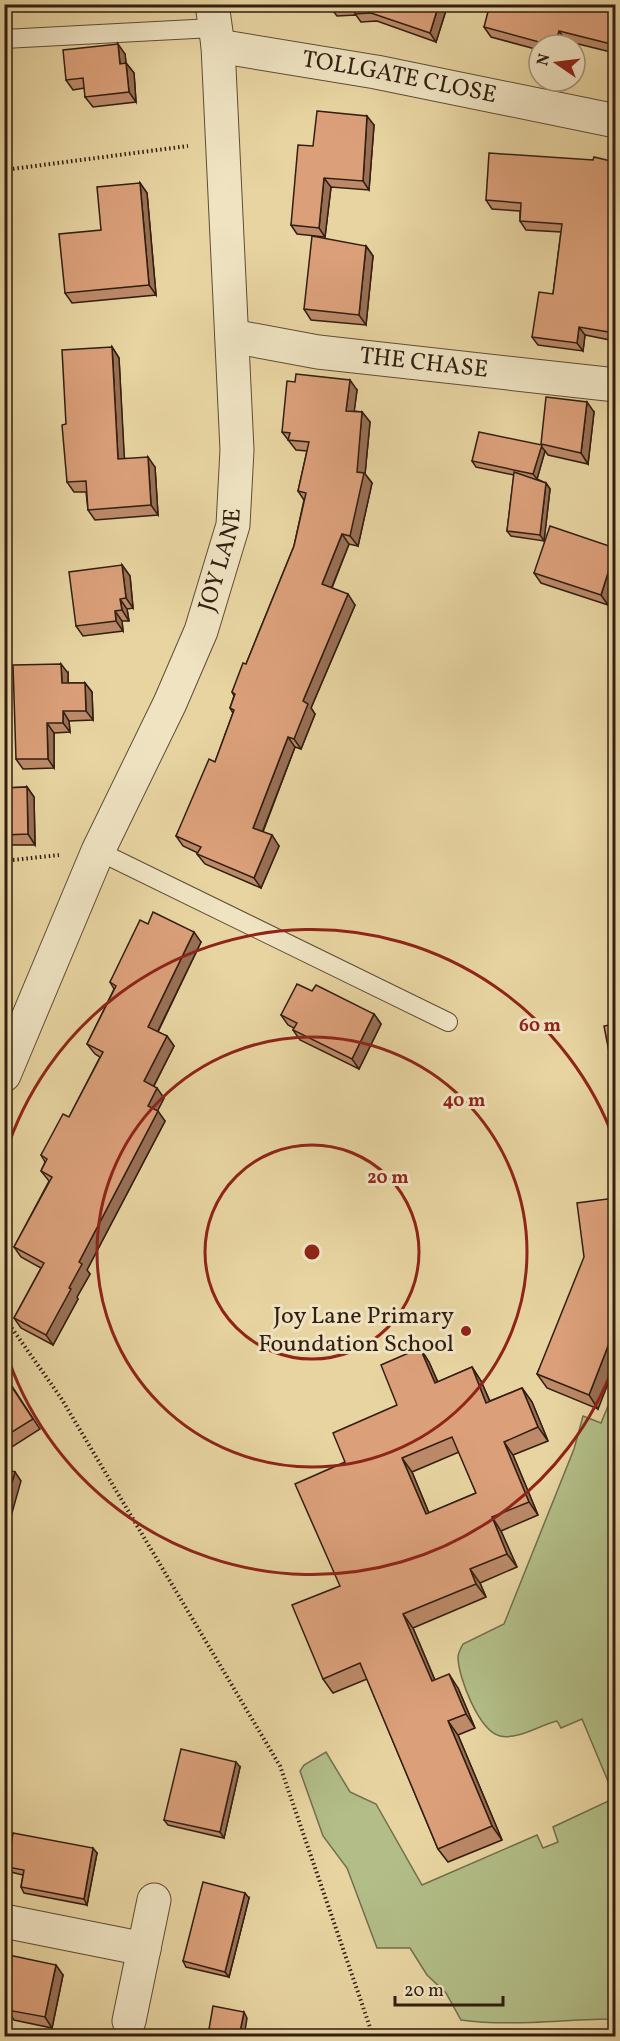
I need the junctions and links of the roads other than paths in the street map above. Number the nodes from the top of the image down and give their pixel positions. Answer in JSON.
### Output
{"nodes":[{"id":1,"x":214,"y":26,"type":"edge"},
{"id":2,"x":4,"y":39,"type":"edge"},
{"id":3,"x":615,"y":121,"type":"edge"},
{"id":4,"x":232,"y":336,"type":"junction"},
{"id":5,"x":615,"y":385,"type":"edge"},
{"id":6,"x":98,"y":851,"type":"junction"},
{"id":7,"x":448,"y":1022,"type":"dead end"},
{"id":8,"x":4,"y":1075,"type":"edge"},
{"id":9,"x":154,"y":1900,"type":"dead end"},
{"id":10,"x":4,"y":1921,"type":"edge"},
{"id":11,"x":144,"y":1949,"type":"junction"},
{"id":12,"x":129,"y":2021,"type":"dead end"}],
"edges":[{"from":1,"to":2,"type":"lane"},
{"from":1,"to":3,"type":"street","name":"TOLLGATE CLOSE"},
{"from":1,"to":4,"type":"street","name":"JOY LANE"},
{"from":4,"to":5,"type":"street","name":"THE CHASE"},
{"from":4,"to":6,"type":"street","name":"JOY LANE"},
{"from":6,"to":7,"type":"lane"},
{"from":6,"to":8,"type":"street","name":"JOY LANE"},
{"from":9,"to":11,"type":"street"},
{"from":10,"to":11,"type":"street"},
{"from":11,"to":12,"type":"street"}]}
